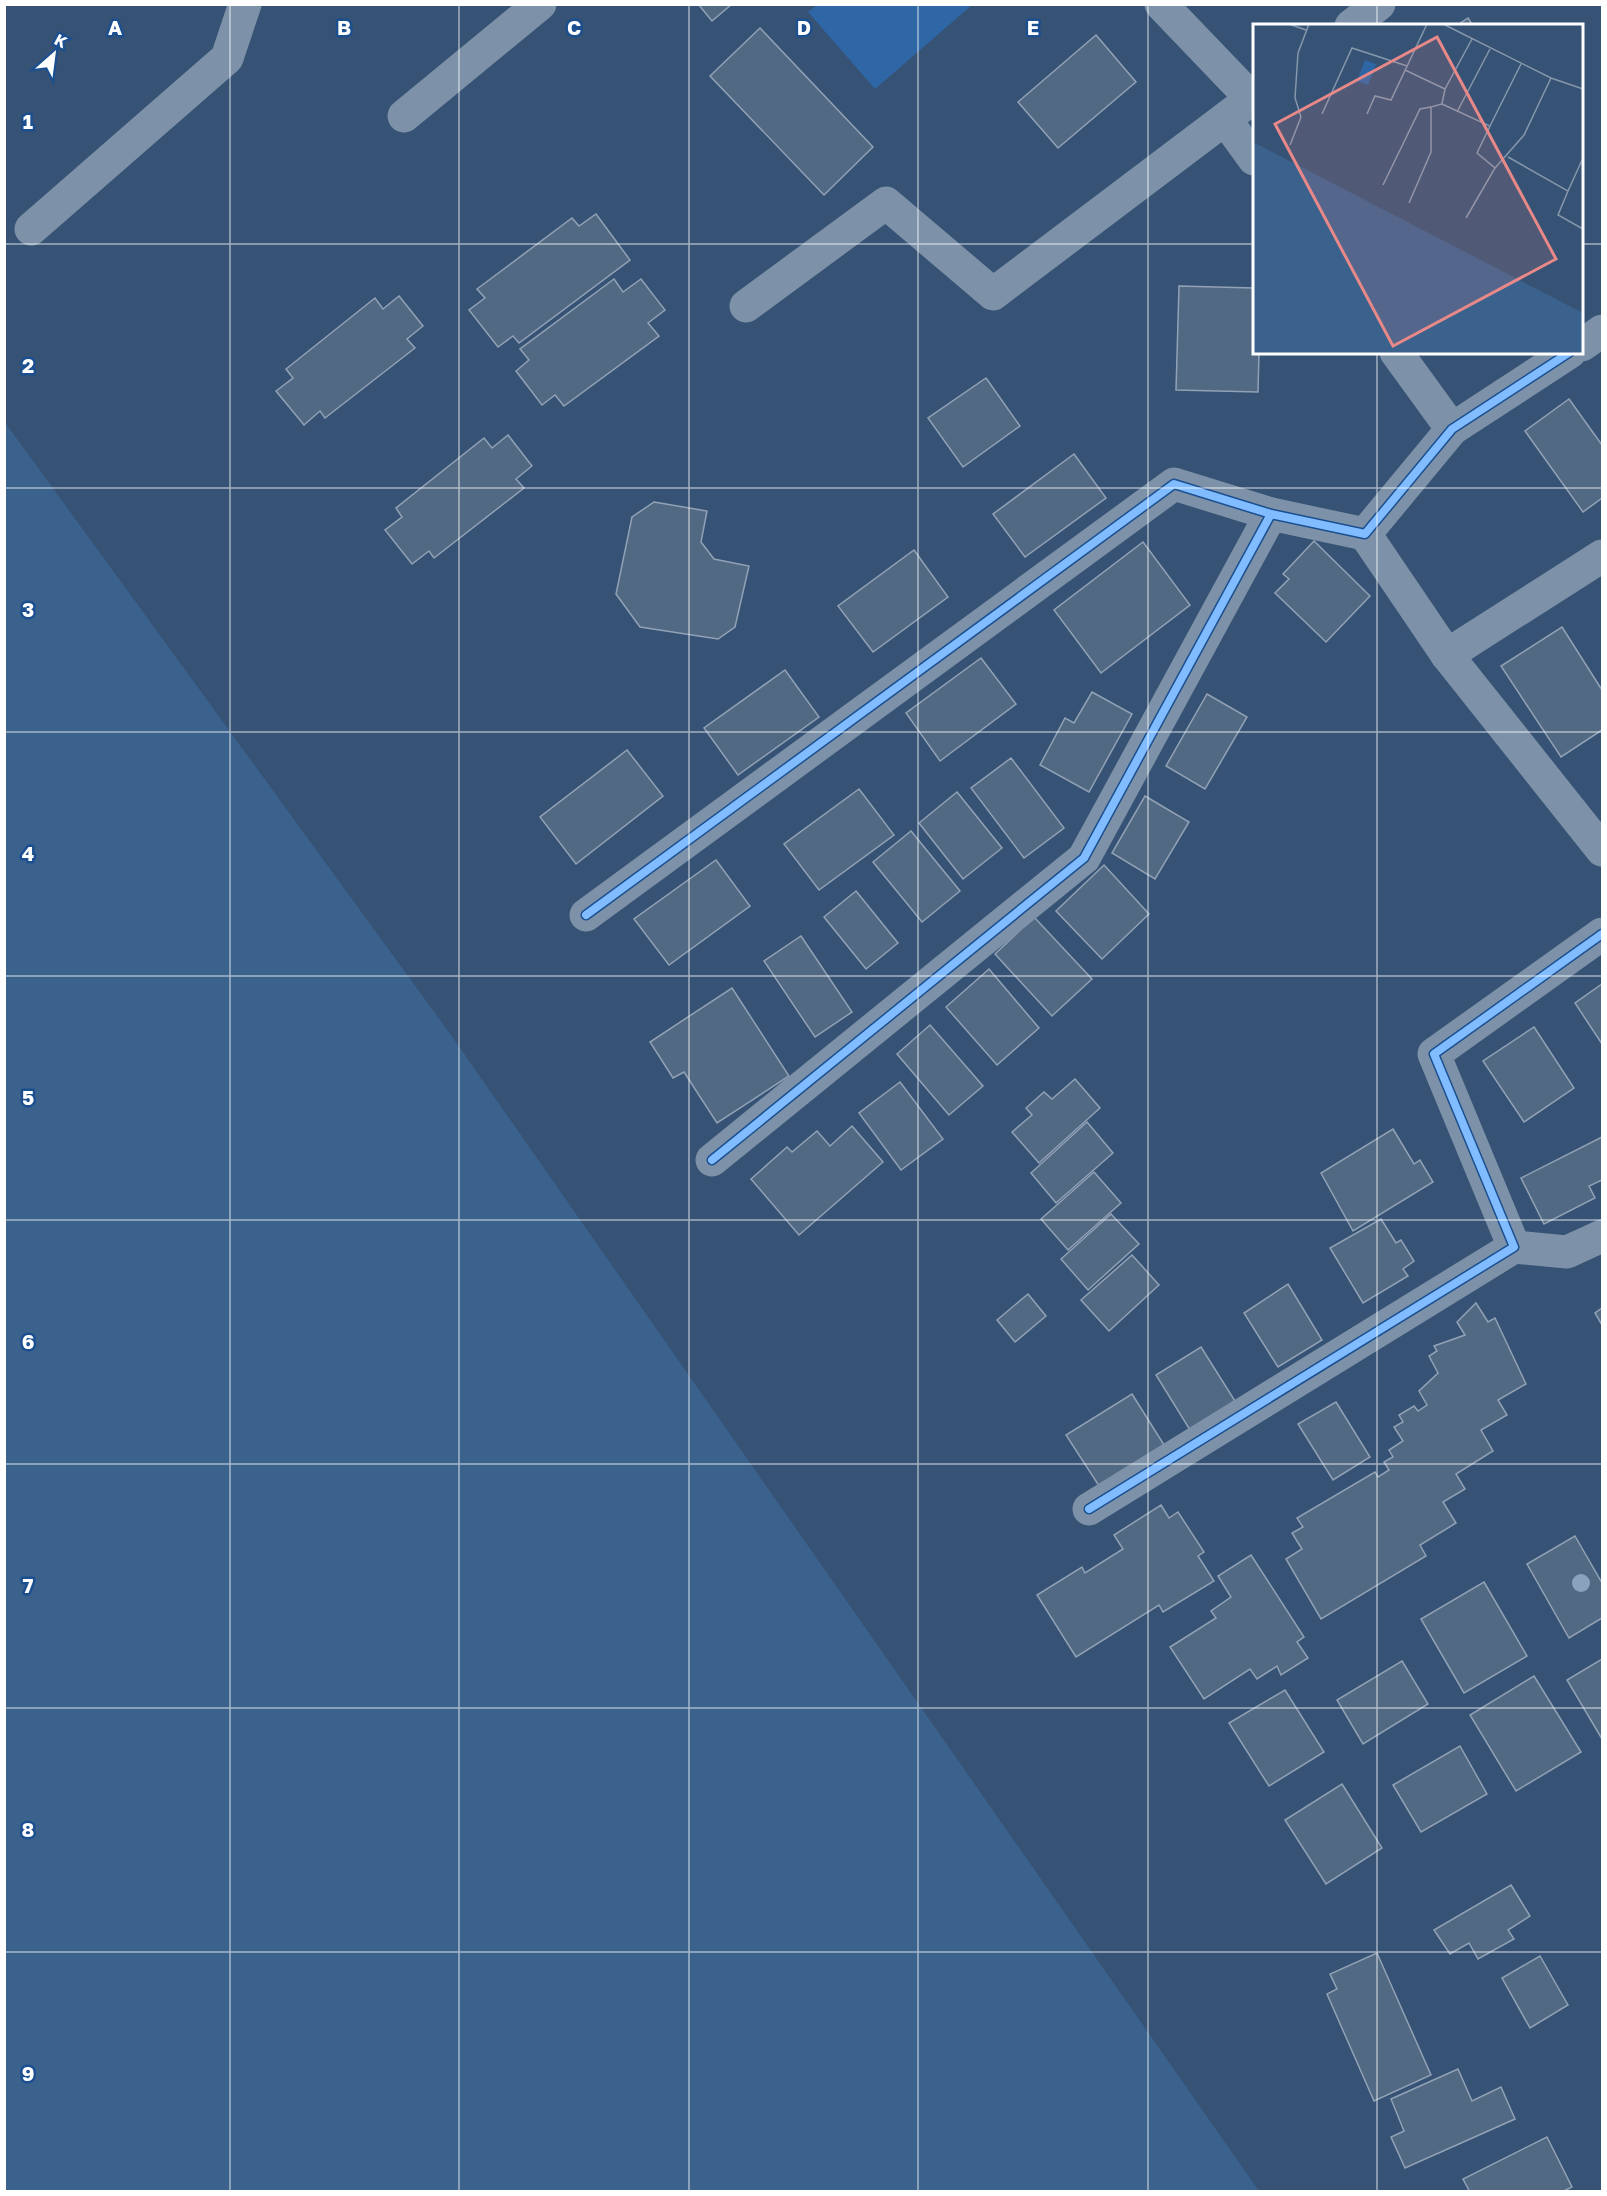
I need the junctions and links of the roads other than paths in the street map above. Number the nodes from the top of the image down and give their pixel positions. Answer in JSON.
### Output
{"nodes":[{"id":1,"x":245,"y":4,"type":"edge"},
{"id":2,"x":540,"y":4,"type":"edge"},
{"id":3,"x":1161,"y":4,"type":"edge"},
{"id":4,"x":1379,"y":4,"type":"edge"},
{"id":5,"x":1354,"y":24,"type":"edge"},
{"id":6,"x":1253,"y":98,"type":"edge"},
{"id":7,"x":404,"y":117,"type":"dead end"},
{"id":8,"x":1225,"y":119,"type":"junction"},
{"id":9,"x":1253,"y":158,"type":"edge"},
{"id":10,"x":31,"y":229,"type":"dead end"},
{"id":11,"x":746,"y":306,"type":"dead end"},
{"id":12,"x":1602,"y":331,"type":"edge"},
{"id":13,"x":1583,"y":344,"type":"edge"},
{"id":14,"x":1397,"y":354,"type":"edge"},
{"id":15,"x":1567,"y":354,"type":"edge"},
{"id":16,"x":1452,"y":429,"type":"junction"},
{"id":17,"x":1271,"y":514,"type":"junction"},
{"id":18,"x":1365,"y":534,"type":"junction"},
{"id":19,"x":1602,"y":556,"type":"edge"},
{"id":20,"x":1447,"y":655,"type":"junction"},
{"id":21,"x":1602,"y":850,"type":"edge"},
{"id":22,"x":586,"y":915,"type":"dead end"},
{"id":23,"x":1602,"y":934,"type":"edge"},
{"id":24,"x":712,"y":1160,"type":"dead end"},
{"id":25,"x":1602,"y":1236,"type":"edge"},
{"id":26,"x":1514,"y":1247,"type":"junction"},
{"id":27,"x":1089,"y":1509,"type":"dead end"}],
"edges":[{"from":1,"to":10,"type":"street"},
{"from":2,"to":7,"type":"street"},
{"from":3,"to":6,"type":"street"},
{"from":4,"to":5,"type":"street"},
{"from":6,"to":8,"type":"street"},
{"from":8,"to":9,"type":"street"},
{"from":8,"to":11,"type":"street"},
{"from":12,"to":13,"type":"street"},
{"from":14,"to":16,"type":"street"},
{"from":15,"to":16,"type":"street"},
{"from":16,"to":18,"type":"street"},
{"from":17,"to":18,"type":"street"},
{"from":17,"to":22,"type":"street"},
{"from":17,"to":24,"type":"street"},
{"from":18,"to":20,"type":"street"},
{"from":19,"to":20,"type":"street"},
{"from":20,"to":21,"type":"street"},
{"from":23,"to":26,"type":"street"},
{"from":25,"to":26,"type":"street"},
{"from":26,"to":27,"type":"street"}]}
